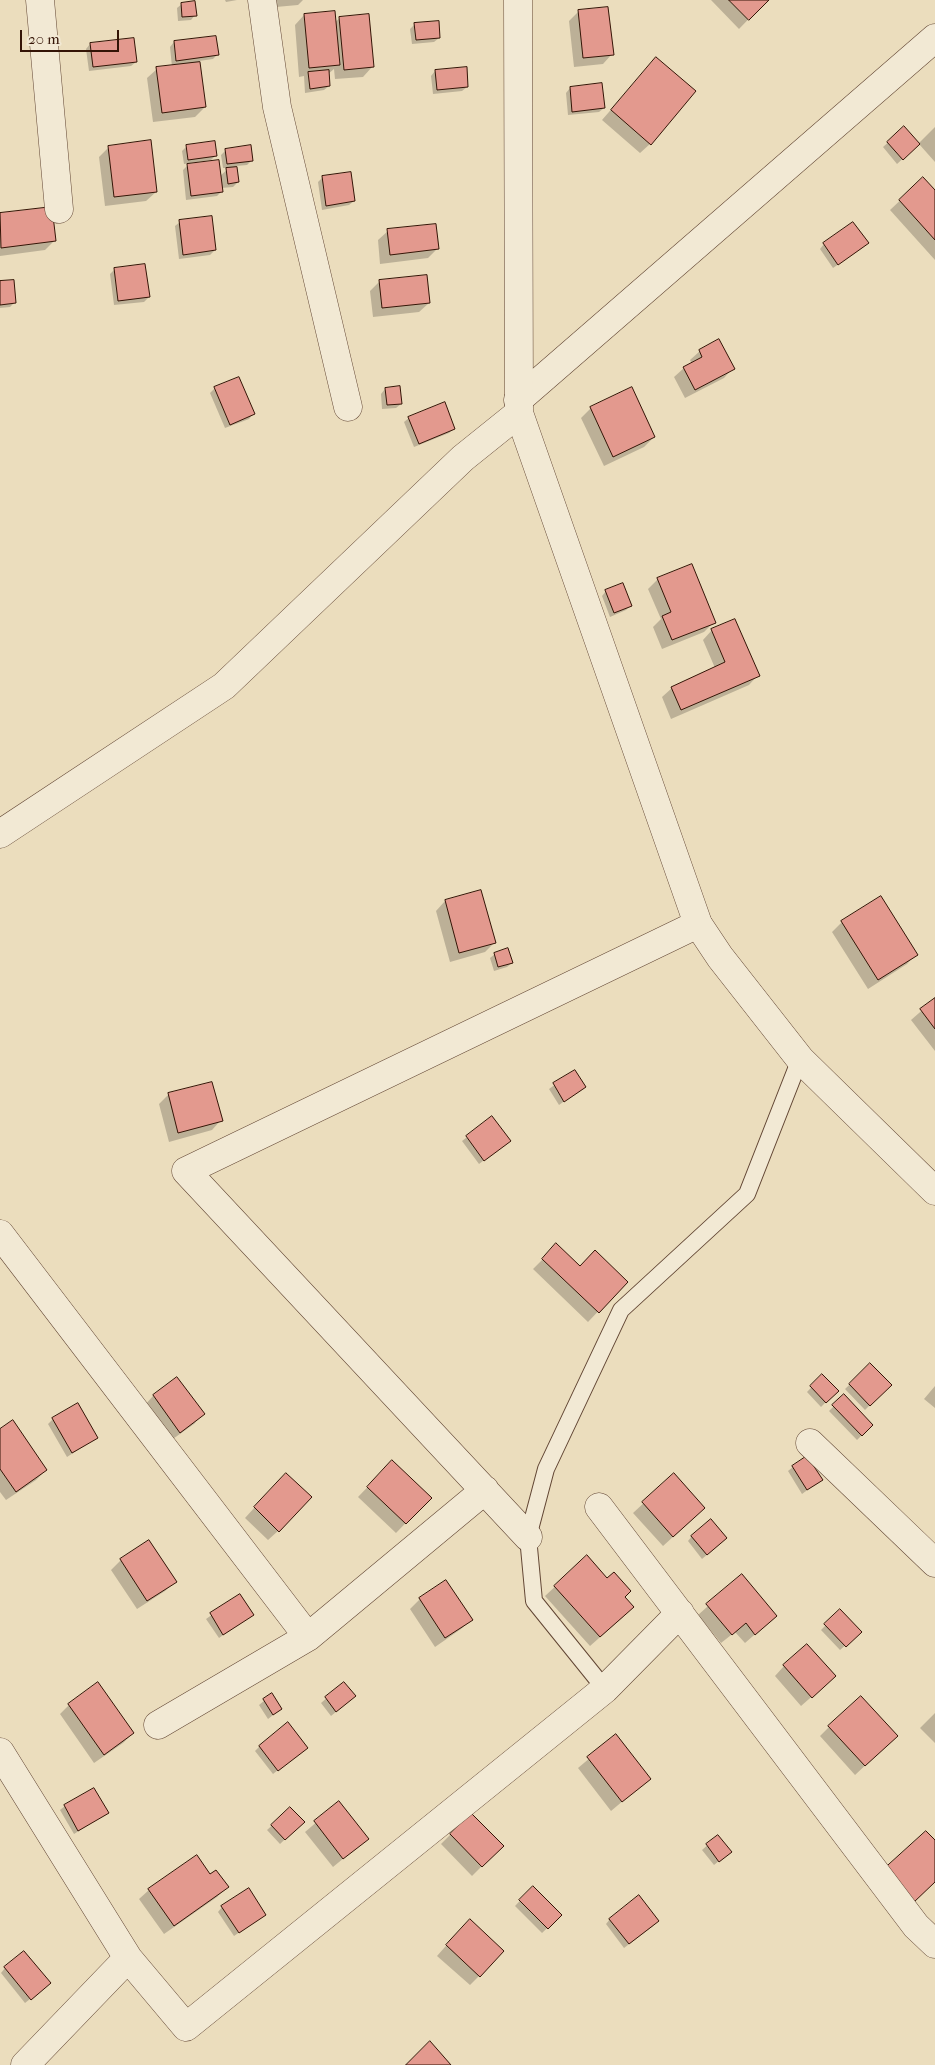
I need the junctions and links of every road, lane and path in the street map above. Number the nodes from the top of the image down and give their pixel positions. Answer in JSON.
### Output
{"nodes":[{"id":1,"x":40,"y":0,"type":"edge"},
{"id":2,"x":262,"y":0,"type":"edge"},
{"id":3,"x":518,"y":0,"type":"edge"},
{"id":4,"x":935,"y":38,"type":"edge"},
{"id":5,"x":59,"y":209,"type":"dead end"},
{"id":6,"x":348,"y":407,"type":"dead end"},
{"id":7,"x":518,"y":407,"type":"junction"},
{"id":8,"x":1,"y":831,"type":"edge"},
{"id":9,"x":698,"y":924,"type":"junction"},
{"id":10,"x":800,"y":1059,"type":"junction"},
{"id":11,"x":935,"y":1191,"type":"edge"},
{"id":12,"x":0,"y":1234,"type":"edge"},
{"id":13,"x":810,"y":1443,"type":"dead end"},
{"id":14,"x":486,"y":1490,"type":"junction"},
{"id":15,"x":599,"y":1507,"type":"dead end"},
{"id":16,"x":528,"y":1537,"type":"junction"},
{"id":17,"x":935,"y":1563,"type":"edge"},
{"id":18,"x":680,"y":1613,"type":"junction"},
{"id":19,"x":308,"y":1637,"type":"junction"},
{"id":20,"x":605,"y":1689,"type":"junction"},
{"id":21,"x":158,"y":1725,"type":"dead end"},
{"id":22,"x":0,"y":1752,"type":"edge"},
{"id":23,"x":935,"y":1944,"type":"edge"},
{"id":24,"x":128,"y":1958,"type":"junction"},
{"id":25,"x":24,"y":2065,"type":"edge"}],
"edges":[{"from":1,"to":5,"type":"street"},
{"from":2,"to":6,"type":"street"},
{"from":3,"to":7,"type":"street"},
{"from":4,"to":7,"type":"street"},
{"from":7,"to":8,"type":"street"},
{"from":7,"to":9,"type":"street"},
{"from":9,"to":10,"type":"street"},
{"from":9,"to":14,"type":"street"},
{"from":10,"to":11,"type":"street"},
{"from":10,"to":16,"type":"lane"},
{"from":12,"to":19,"type":"street"},
{"from":13,"to":17,"type":"street"},
{"from":14,"to":16,"type":"street"},
{"from":14,"to":19,"type":"street"},
{"from":15,"to":18,"type":"street"},
{"from":16,"to":20,"type":"lane"},
{"from":18,"to":20,"type":"street"},
{"from":18,"to":23,"type":"street"},
{"from":19,"to":21,"type":"street"},
{"from":20,"to":24,"type":"street"},
{"from":22,"to":24,"type":"street"},
{"from":24,"to":25,"type":"street"}]}
